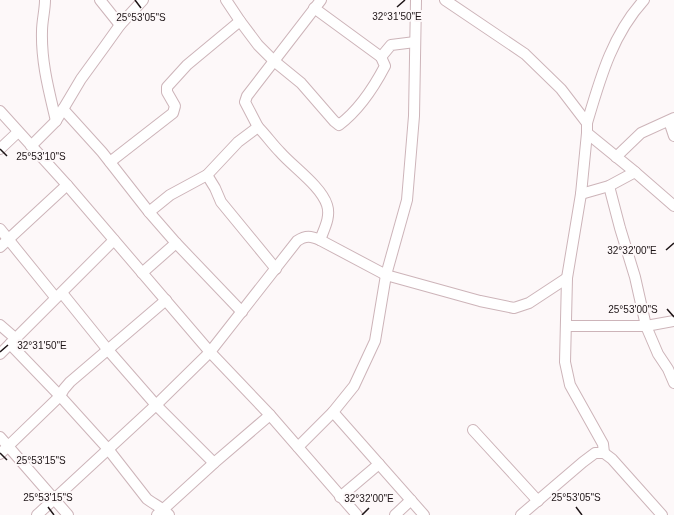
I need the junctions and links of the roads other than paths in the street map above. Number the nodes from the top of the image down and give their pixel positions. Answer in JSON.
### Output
{"nodes":[{"id":1,"x":45,"y":0,"type":"edge"},
{"id":2,"x":100,"y":0,"type":"edge"},
{"id":3,"x":143,"y":0,"type":"edge"},
{"id":4,"x":226,"y":0,"type":"edge"},
{"id":5,"x":321,"y":0,"type":"edge"},
{"id":6,"x":416,"y":0,"type":"edge"},
{"id":7,"x":445,"y":0,"type":"edge"},
{"id":8,"x":644,"y":0,"type":"edge"},
{"id":9,"x":314,"y":8,"type":"junction"},
{"id":10,"x":240,"y":21,"type":"junction"},
{"id":11,"x":120,"y":24,"type":"junction"},
{"id":12,"x":416,"y":42,"type":"junction"},
{"id":13,"x":381,"y":56,"type":"junction"},
{"id":14,"x":274,"y":61,"type":"junction"},
{"id":15,"x":63,"y":109,"type":"junction"},
{"id":16,"x":0,"y":111,"type":"edge"},
{"id":17,"x":672,"y":120,"type":"edge"},
{"id":18,"x":56,"y":121,"type":"junction"},
{"id":19,"x":258,"y":127,"type":"junction"},
{"id":20,"x":587,"y":128,"type":"junction"},
{"id":21,"x":18,"y":132,"type":"junction"},
{"id":22,"x":674,"y":136,"type":"edge"},
{"id":23,"x":31,"y":146,"type":"junction"},
{"id":24,"x":0,"y":150,"type":"edge"},
{"id":25,"x":616,"y":157,"type":"junction"},
{"id":26,"x":110,"y":162,"type":"junction"},
{"id":27,"x":635,"y":172,"type":"junction"},
{"id":28,"x":207,"y":176,"type":"junction"},
{"id":29,"x":66,"y":185,"type":"junction"},
{"id":30,"x":609,"y":186,"type":"junction"},
{"id":31,"x":581,"y":194,"type":"junction"},
{"id":32,"x":674,"y":206,"type":"edge"},
{"id":33,"x":149,"y":212,"type":"junction"},
{"id":34,"x":0,"y":229,"type":"edge"},
{"id":35,"x":8,"y":240,"type":"junction"},
{"id":36,"x":114,"y":240,"type":"junction"},
{"id":37,"x":320,"y":240,"type":"junction"},
{"id":38,"x":176,"y":243,"type":"junction"},
{"id":39,"x":0,"y":247,"type":"edge"},
{"id":40,"x":276,"y":269,"type":"junction"},
{"id":41,"x":142,"y":273,"type":"junction"},
{"id":42,"x":386,"y":275,"type":"junction"},
{"id":43,"x":568,"y":278,"type":"junction"},
{"id":44,"x":59,"y":295,"type":"junction"},
{"id":45,"x":166,"y":300,"type":"junction"},
{"id":46,"x":242,"y":312,"type":"junction"},
{"id":47,"x":674,"y":321,"type":"edge"},
{"id":48,"x":0,"y":325,"type":"edge"},
{"id":49,"x":566,"y":326,"type":"junction"},
{"id":50,"x":646,"y":326,"type":"junction"},
{"id":51,"x":12,"y":341,"type":"junction"},
{"id":52,"x":108,"y":350,"type":"junction"},
{"id":53,"x":210,"y":352,"type":"junction"},
{"id":54,"x":0,"y":354,"type":"edge"},
{"id":55,"x":674,"y":383,"type":"edge"},
{"id":56,"x":60,"y":396,"type":"junction"},
{"id":57,"x":156,"y":405,"type":"junction"},
{"id":58,"x":333,"y":412,"type":"junction"},
{"id":59,"x":270,"y":415,"type":"junction"},
{"id":60,"x":473,"y":430,"type":"dead end"},
{"id":61,"x":0,"y":437,"type":"edge"},
{"id":62,"x":9,"y":447,"type":"junction"},
{"id":63,"x":298,"y":447,"type":"junction"},
{"id":64,"x":108,"y":449,"type":"junction"},
{"id":65,"x":604,"y":453,"type":"junction"},
{"id":66,"x":0,"y":454,"type":"edge"},
{"id":67,"x":214,"y":463,"type":"junction"},
{"id":68,"x":379,"y":464,"type":"junction"},
{"id":69,"x":340,"y":497,"type":"junction"},
{"id":70,"x":54,"y":498,"type":"junction"},
{"id":71,"x":411,"y":500,"type":"junction"},
{"id":72,"x":538,"y":501,"type":"junction"},
{"id":73,"x":163,"y":513,"type":"edge"},
{"id":74,"x":37,"y":515,"type":"edge"},
{"id":75,"x":68,"y":515,"type":"edge"},
{"id":76,"x":357,"y":515,"type":"edge"},
{"id":77,"x":394,"y":515,"type":"edge"},
{"id":78,"x":424,"y":515,"type":"edge"},
{"id":79,"x":521,"y":515,"type":"edge"},
{"id":80,"x":662,"y":515,"type":"edge"}],
"edges":[{"from":1,"to":18,"type":"street"},
{"from":2,"to":11,"type":"street"},
{"from":3,"to":11,"type":"street"},
{"from":4,"to":10,"type":"street"},
{"from":5,"to":9,"type":"street"},
{"from":6,"to":12,"type":"street"},
{"from":7,"to":20,"type":"street"},
{"from":8,"to":20,"type":"street"},
{"from":9,"to":13,"type":"street"},
{"from":9,"to":14,"type":"street"},
{"from":10,"to":14,"type":"street"},
{"from":10,"to":26,"type":"street"},
{"from":11,"to":15,"type":"street"},
{"from":12,"to":13,"type":"street"},
{"from":12,"to":42,"type":"street"},
{"from":13,"to":14,"type":"street"},
{"from":14,"to":19,"type":"street"},
{"from":15,"to":18,"type":"street"},
{"from":15,"to":26,"type":"street"},
{"from":16,"to":21,"type":"street"},
{"from":17,"to":22,"type":"street"},
{"from":17,"to":25,"type":"street"},
{"from":18,"to":23,"type":"street"},
{"from":19,"to":28,"type":"street"},
{"from":19,"to":37,"type":"street"},
{"from":20,"to":25,"type":"street"},
{"from":20,"to":31,"type":"street"},
{"from":21,"to":23,"type":"street"},
{"from":21,"to":24,"type":"street"},
{"from":23,"to":29,"type":"street"},
{"from":25,"to":27,"type":"street"},
{"from":26,"to":33,"type":"street"},
{"from":27,"to":30,"type":"street"},
{"from":27,"to":32,"type":"street"},
{"from":28,"to":33,"type":"street"},
{"from":28,"to":40,"type":"street"},
{"from":29,"to":35,"type":"street"},
{"from":29,"to":36,"type":"street"},
{"from":30,"to":31,"type":"street"},
{"from":30,"to":50,"type":"street"},
{"from":31,"to":43,"type":"street"},
{"from":33,"to":38,"type":"street"},
{"from":34,"to":35,"type":"street"},
{"from":35,"to":39,"type":"street"},
{"from":35,"to":44,"type":"street"},
{"from":36,"to":41,"type":"street"},
{"from":36,"to":44,"type":"street"},
{"from":37,"to":40,"type":"street"},
{"from":37,"to":42,"type":"street"},
{"from":38,"to":41,"type":"street"},
{"from":38,"to":46,"type":"street"},
{"from":40,"to":46,"type":"street"},
{"from":41,"to":45,"type":"street"},
{"from":42,"to":43,"type":"street"},
{"from":42,"to":58,"type":"street"},
{"from":43,"to":49,"type":"street"},
{"from":44,"to":51,"type":"street"},
{"from":44,"to":52,"type":"street"},
{"from":45,"to":52,"type":"street"},
{"from":45,"to":53,"type":"street"},
{"from":46,"to":53,"type":"street"},
{"from":47,"to":50,"type":"street"},
{"from":48,"to":51,"type":"street"},
{"from":49,"to":50,"type":"street"},
{"from":49,"to":65,"type":"street"},
{"from":50,"to":55,"type":"street"},
{"from":51,"to":54,"type":"street"},
{"from":51,"to":56,"type":"street"},
{"from":52,"to":56,"type":"street"},
{"from":52,"to":57,"type":"street"},
{"from":53,"to":57,"type":"street"},
{"from":53,"to":59,"type":"street"},
{"from":56,"to":62,"type":"street"},
{"from":56,"to":64,"type":"street"},
{"from":57,"to":64,"type":"street"},
{"from":57,"to":67,"type":"street"},
{"from":58,"to":63,"type":"street"},
{"from":58,"to":68,"type":"street"},
{"from":59,"to":63,"type":"street"},
{"from":59,"to":67,"type":"street"},
{"from":60,"to":72,"type":"street"},
{"from":61,"to":62,"type":"street"},
{"from":62,"to":66,"type":"street"},
{"from":62,"to":70,"type":"street"},
{"from":63,"to":69,"type":"street"},
{"from":64,"to":70,"type":"street"},
{"from":64,"to":73,"type":"street"},
{"from":65,"to":72,"type":"street"},
{"from":65,"to":80,"type":"street"},
{"from":67,"to":73,"type":"street"},
{"from":68,"to":69,"type":"street"},
{"from":68,"to":71,"type":"street"},
{"from":69,"to":76,"type":"street"},
{"from":70,"to":74,"type":"street"},
{"from":70,"to":75,"type":"street"},
{"from":71,"to":77,"type":"street"},
{"from":71,"to":78,"type":"street"},
{"from":72,"to":79,"type":"street"}]}
